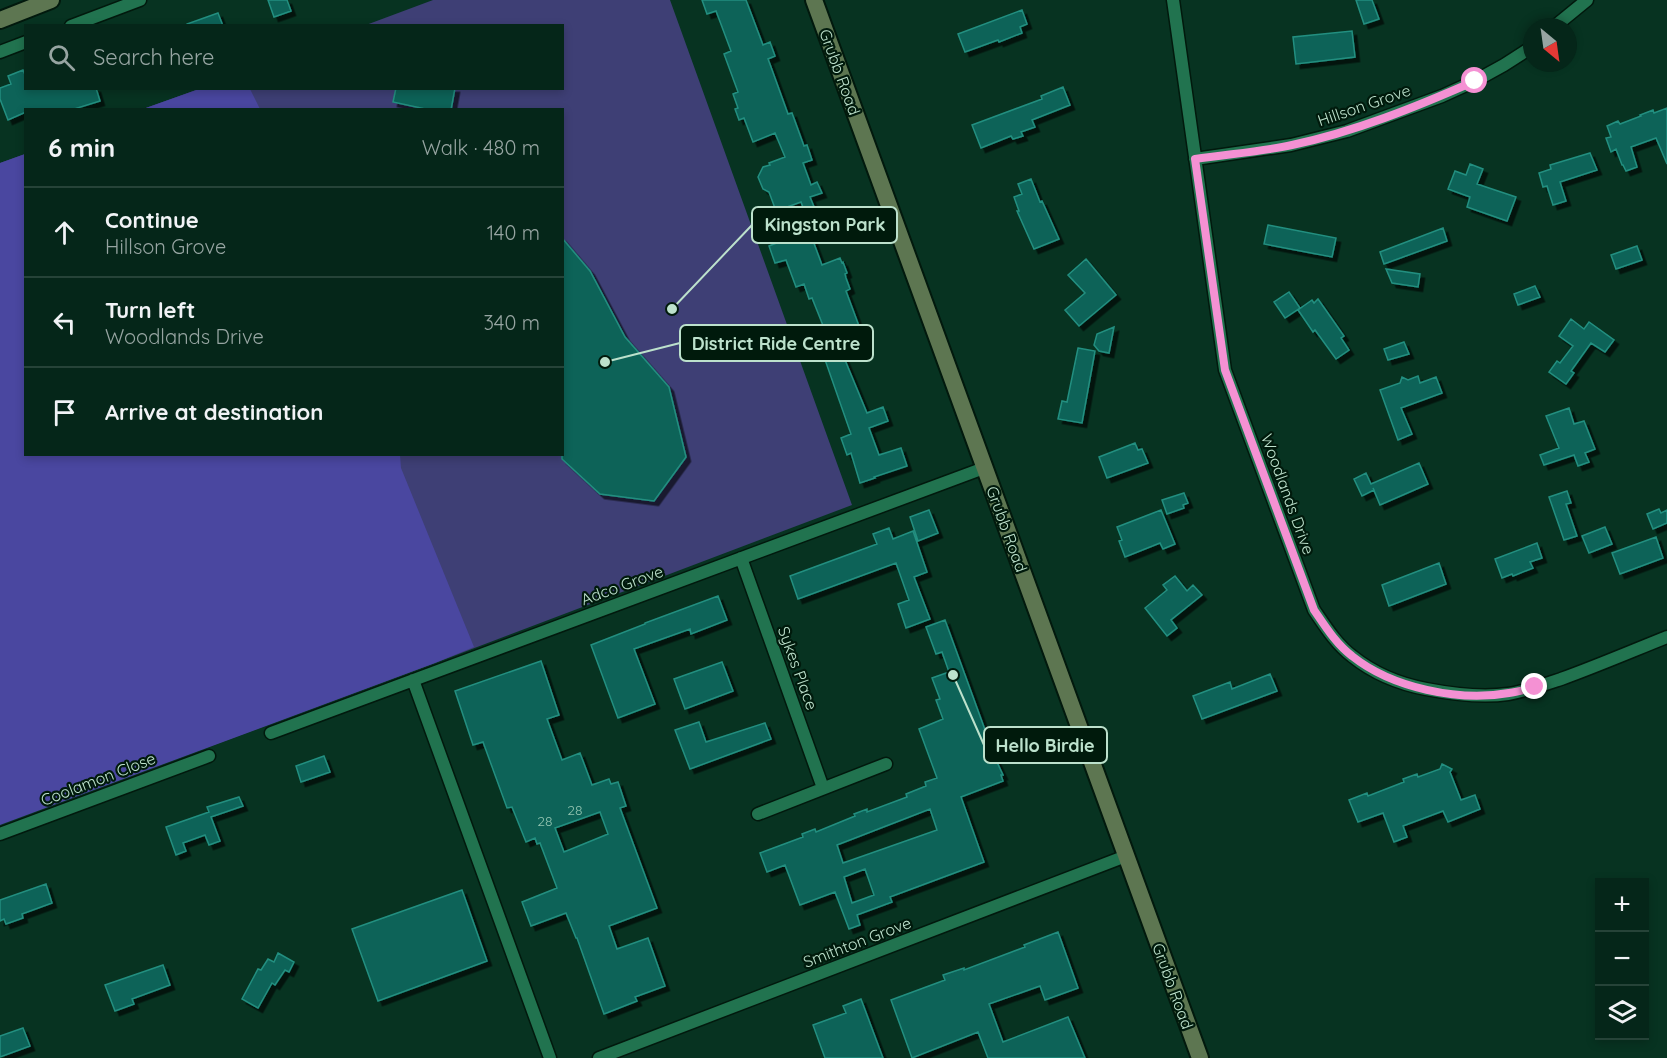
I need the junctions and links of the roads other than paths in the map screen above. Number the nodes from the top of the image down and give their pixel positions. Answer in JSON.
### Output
{"nodes":[{"id":1,"x":51,"y":0,"type":"edge"},
{"id":2,"x":140,"y":0,"type":"edge"},
{"id":3,"x":814,"y":0,"type":"edge"},
{"id":4,"x":1173,"y":0,"type":"edge"},
{"id":5,"x":1587,"y":0,"type":"edge"},
{"id":6,"x":1565,"y":18,"type":"edge"},
{"id":7,"x":0,"y":20,"type":"edge"},
{"id":8,"x":77,"y":24,"type":"edge"},
{"id":9,"x":24,"y":43,"type":"edge"},
{"id":10,"x":0,"y":52,"type":"edge"},
{"id":11,"x":1523,"y":53,"type":"edge"},
{"id":12,"x":1195,"y":159,"type":"junction"},
{"id":13,"x":984,"y":468,"type":"junction"},
{"id":14,"x":741,"y":558,"type":"junction"},
{"id":15,"x":1667,"y":637,"type":"edge"},
{"id":16,"x":413,"y":680,"type":"junction"},
{"id":17,"x":272,"y":733,"type":"dead end"},
{"id":18,"x":208,"y":756,"type":"dead end"},
{"id":19,"x":886,"y":764,"type":"dead end"},
{"id":20,"x":823,"y":788,"type":"junction"},
{"id":21,"x":758,"y":814,"type":"dead end"},
{"id":22,"x":0,"y":834,"type":"edge"},
{"id":23,"x":1126,"y":856,"type":"junction"},
{"id":24,"x":550,"y":1058,"type":"edge"},
{"id":25,"x":599,"y":1058,"type":"edge"},
{"id":26,"x":1200,"y":1058,"type":"edge"}],
"edges":[{"from":1,"to":7,"type":"main road"},
{"from":2,"to":8,"type":"street"},
{"from":3,"to":13,"type":"main road","name":"Grubb Road"},
{"from":4,"to":12,"type":"street","name":"Woodlands Drive"},
{"from":5,"to":6,"type":"street"},
{"from":9,"to":10,"type":"street"},
{"from":11,"to":12,"type":"street","name":"Hillson Grove"},
{"from":12,"to":15,"type":"street","name":"Woodlands Drive"},
{"from":13,"to":14,"type":"street","name":"Adco Grove"},
{"from":13,"to":23,"type":"main road","name":"Grubb Road"},
{"from":14,"to":16,"type":"street","name":"Adco Grove"},
{"from":14,"to":20,"type":"street","name":"Sykes Place"},
{"from":16,"to":17,"type":"street","name":"Adco Grove"},
{"from":16,"to":24,"type":"street"},
{"from":18,"to":22,"type":"street","name":"Coolamon Close"},
{"from":19,"to":20,"type":"street"},
{"from":20,"to":21,"type":"street"},
{"from":23,"to":25,"type":"street","name":"Smithton Grove"},
{"from":23,"to":26,"type":"main road","name":"Grubb Road"}]}
